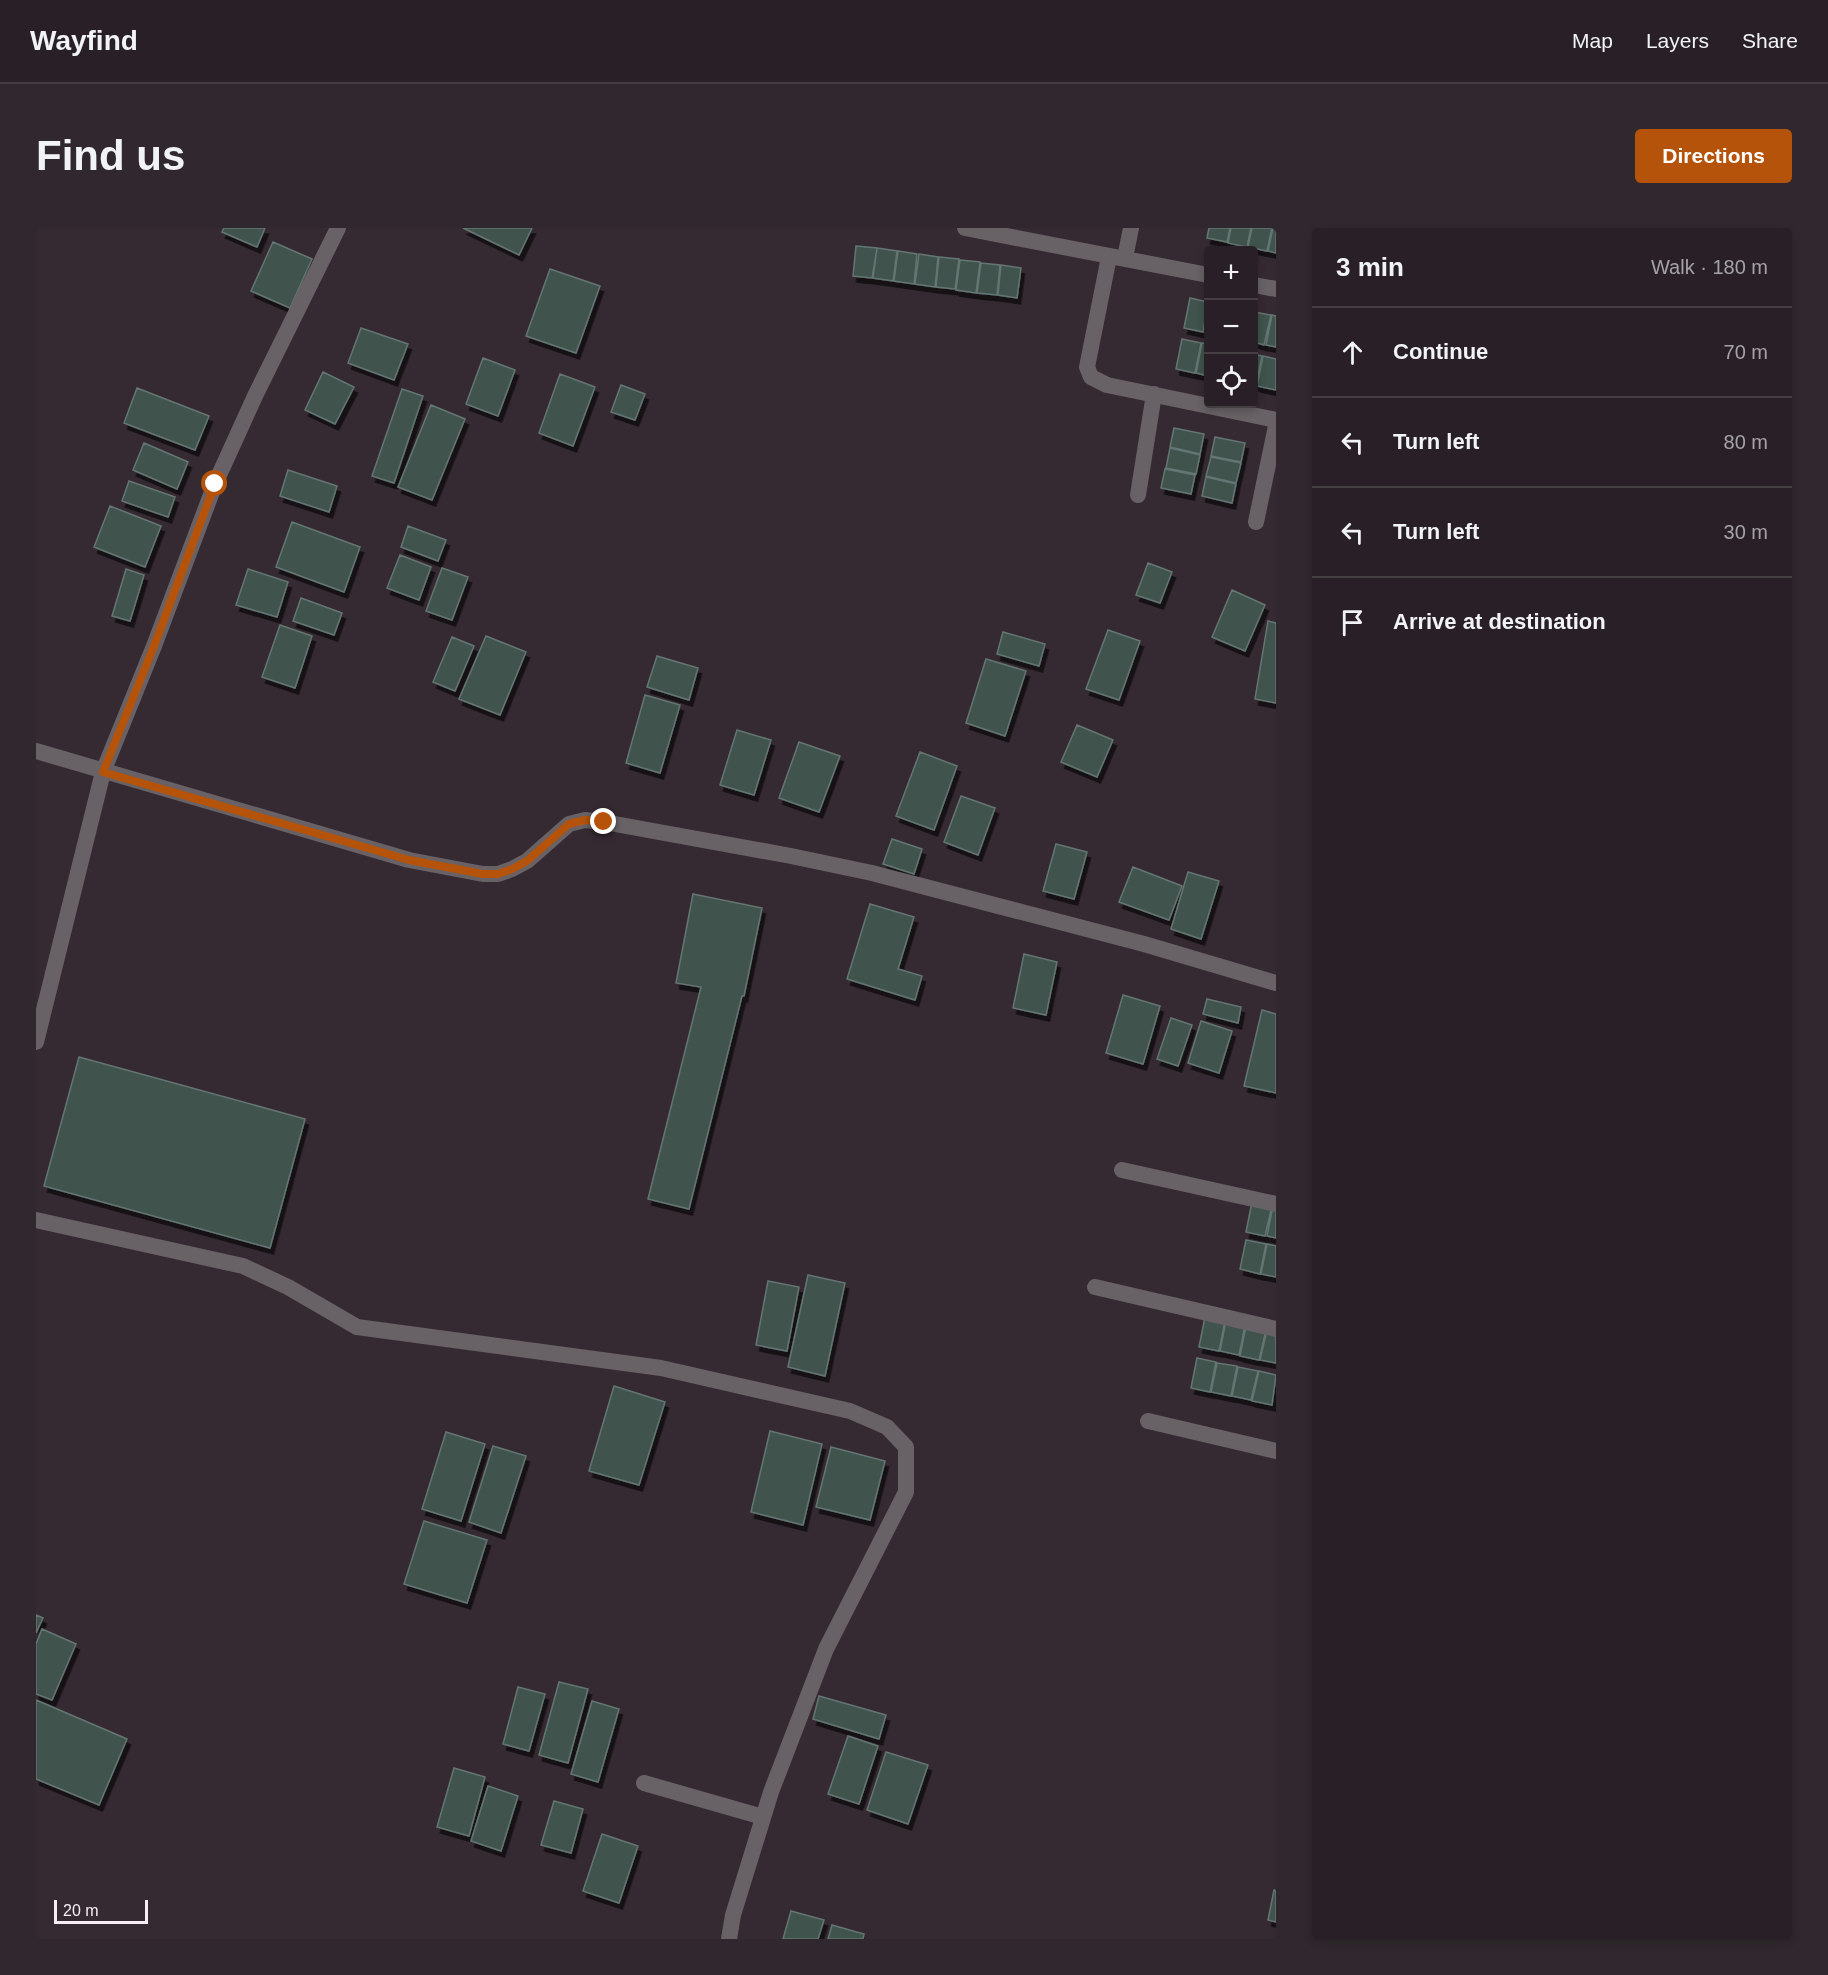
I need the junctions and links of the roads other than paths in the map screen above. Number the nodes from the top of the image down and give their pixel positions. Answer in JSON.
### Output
{"nodes":[{"id":1,"x":338,"y":228,"type":"edge"},
{"id":2,"x":965,"y":228,"type":"edge"},
{"id":3,"x":1131,"y":228,"type":"edge"},
{"id":4,"x":1117,"y":258,"type":"junction"},
{"id":5,"x":1204,"y":274,"type":"edge"},
{"id":6,"x":1258,"y":286,"type":"edge"},
{"id":7,"x":1276,"y":289,"type":"edge"},
{"id":8,"x":1154,"y":394,"type":"junction"},
{"id":9,"x":1276,"y":420,"type":"edge"},
{"id":10,"x":1276,"y":426,"type":"edge"},
{"id":11,"x":1138,"y":495,"type":"dead end"},
{"id":12,"x":1256,"y":522,"type":"dead end"},
{"id":13,"x":36,"y":751,"type":"edge"},
{"id":14,"x":103,"y":772,"type":"junction"},
{"id":15,"x":1276,"y":982,"type":"edge"},
{"id":16,"x":36,"y":1042,"type":"edge"},
{"id":17,"x":1122,"y":1170,"type":"dead end"},
{"id":18,"x":1276,"y":1204,"type":"edge"},
{"id":19,"x":36,"y":1220,"type":"edge"},
{"id":20,"x":1095,"y":1287,"type":"dead end"},
{"id":21,"x":1276,"y":1329,"type":"edge"},
{"id":22,"x":1148,"y":1421,"type":"dead end"},
{"id":23,"x":1276,"y":1451,"type":"edge"},
{"id":24,"x":644,"y":1783,"type":"dead end"},
{"id":25,"x":763,"y":1817,"type":"junction"},
{"id":26,"x":729,"y":1939,"type":"edge"}],
"edges":[{"from":1,"to":14,"type":"street"},
{"from":2,"to":4,"type":"street"},
{"from":3,"to":4,"type":"street"},
{"from":4,"to":5,"type":"street"},
{"from":4,"to":8,"type":"street"},
{"from":6,"to":7,"type":"street"},
{"from":8,"to":9,"type":"street"},
{"from":8,"to":11,"type":"street"},
{"from":10,"to":12,"type":"street"},
{"from":13,"to":14,"type":"street"},
{"from":14,"to":15,"type":"street"},
{"from":14,"to":16,"type":"street"},
{"from":17,"to":18,"type":"street"},
{"from":19,"to":25,"type":"street"},
{"from":20,"to":21,"type":"street"},
{"from":22,"to":23,"type":"street"},
{"from":24,"to":25,"type":"street"},
{"from":25,"to":26,"type":"street"}]}
